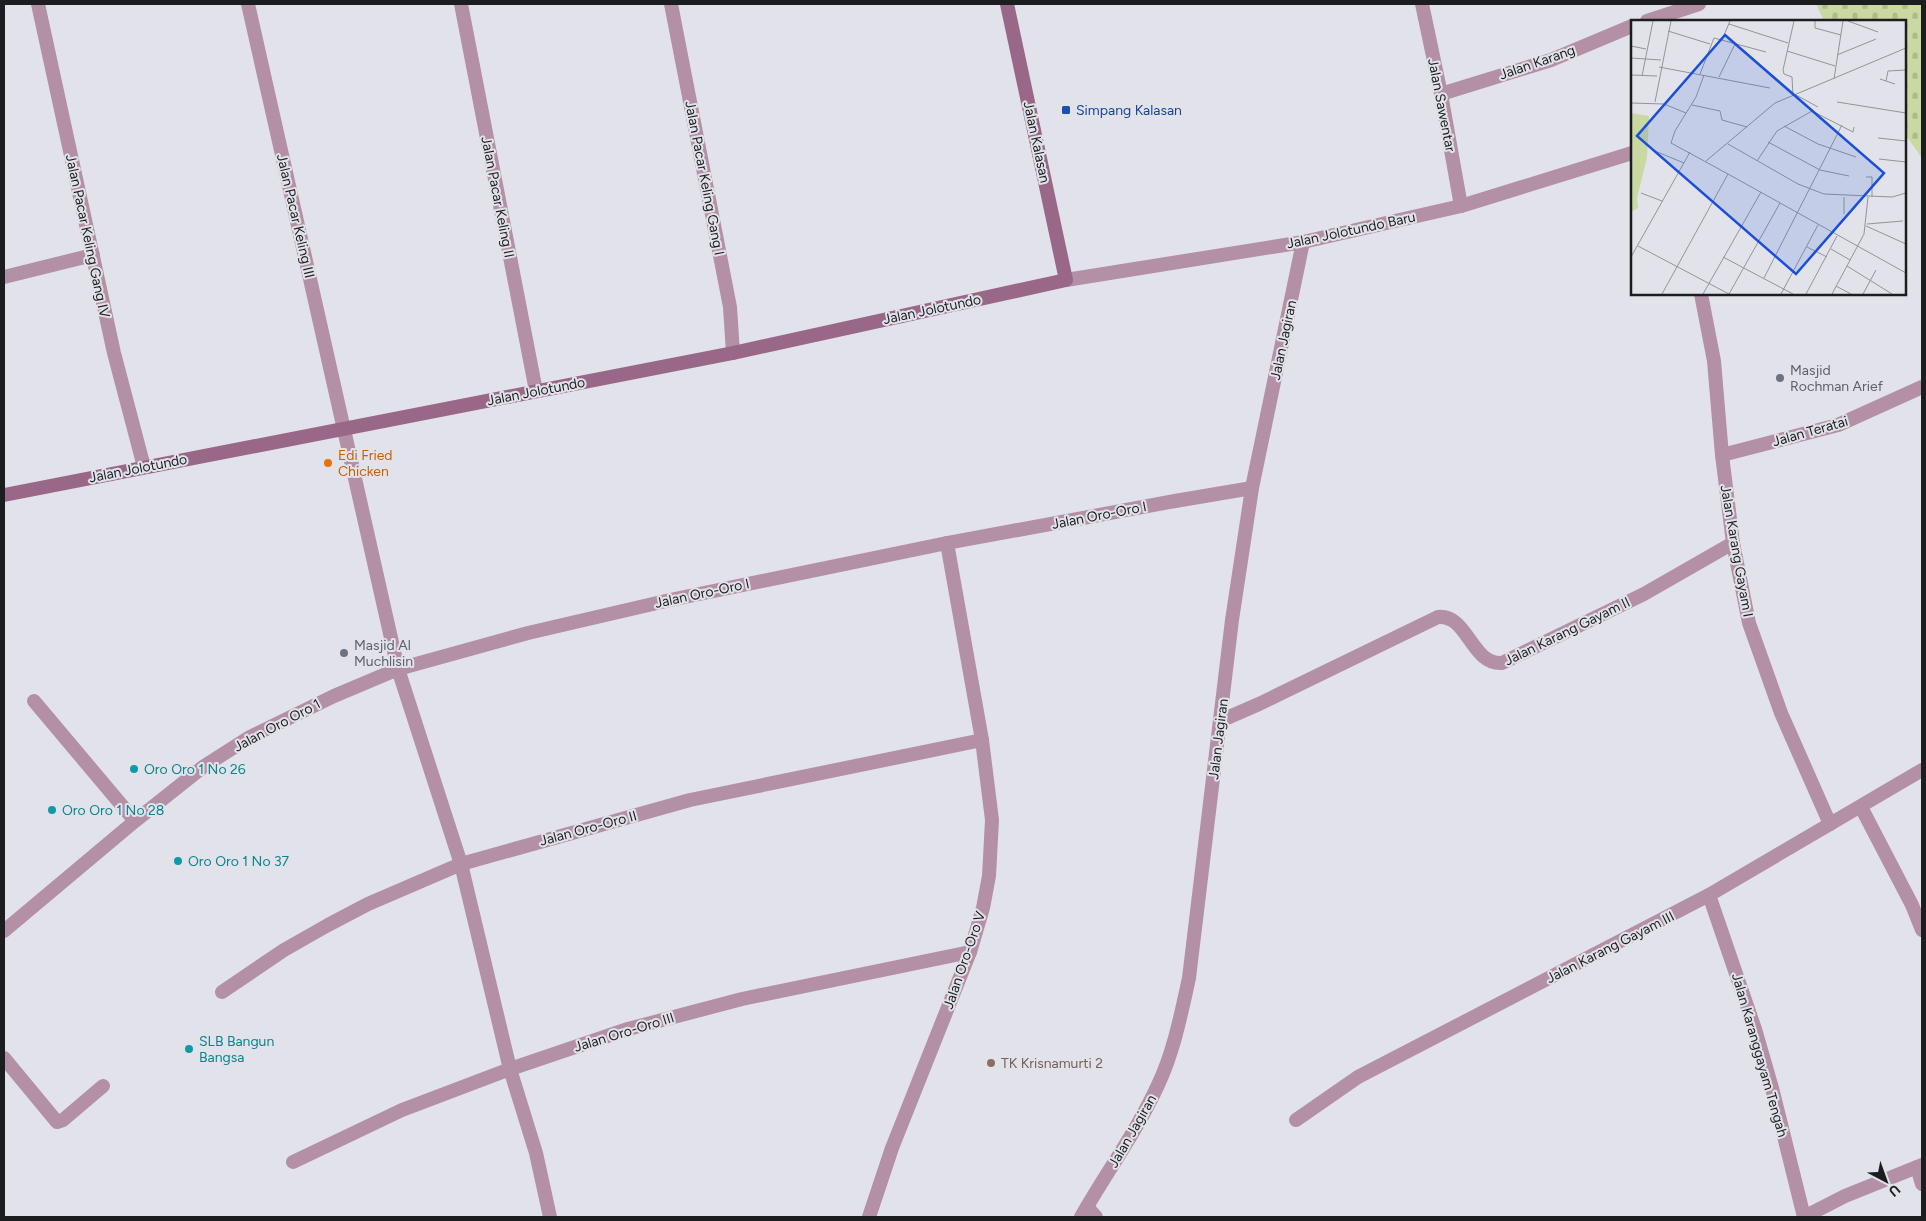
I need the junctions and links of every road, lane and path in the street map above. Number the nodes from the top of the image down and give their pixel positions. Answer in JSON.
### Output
{"nodes":[{"id":1,"x":38,"y":4,"type":"edge"},
{"id":2,"x":248,"y":4,"type":"edge"},
{"id":3,"x":461,"y":4,"type":"edge"},
{"id":4,"x":671,"y":4,"type":"edge"},
{"id":5,"x":1007,"y":4,"type":"edge"},
{"id":6,"x":1422,"y":4,"type":"edge"},
{"id":7,"x":1699,"y":4,"type":"edge"},
{"id":8,"x":1650,"y":20,"type":"edge"},
{"id":9,"x":1631,"y":26,"type":"edge"},
{"id":10,"x":1441,"y":94,"type":"junction"},
{"id":11,"x":1631,"y":153,"type":"edge"},
{"id":12,"x":1462,"y":206,"type":"junction"},
{"id":13,"x":1303,"y":242,"type":"junction"},
{"id":14,"x":93,"y":255,"type":"junction"},
{"id":15,"x":4,"y":277,"type":"edge"},
{"id":16,"x":1066,"y":280,"type":"junction"},
{"id":17,"x":1701,"y":295,"type":"edge"},
{"id":18,"x":733,"y":353,"type":"junction"},
{"id":19,"x":1922,"y":387,"type":"edge"},
{"id":20,"x":536,"y":391,"type":"junction"},
{"id":21,"x":343,"y":428,"type":"junction"},
{"id":22,"x":1722,"y":455,"type":"junction"},
{"id":23,"x":144,"y":467,"type":"junction"},
{"id":24,"x":1252,"y":488,"type":"junction"},
{"id":25,"x":4,"y":495,"type":"edge"},
{"id":26,"x":947,"y":543,"type":"junction"},
{"id":27,"x":1733,"y":543,"type":"junction"},
{"id":28,"x":398,"y":669,"type":"junction"},
{"id":29,"x":34,"y":701,"type":"dead end"},
{"id":30,"x":1220,"y":721,"type":"junction"},
{"id":31,"x":982,"y":740,"type":"junction"},
{"id":32,"x":1922,"y":770,"type":"edge"},
{"id":33,"x":1861,"y":807,"type":"junction"},
{"id":34,"x":135,"y":821,"type":"junction"},
{"id":35,"x":1830,"y":824,"type":"junction"},
{"id":36,"x":461,"y":864,"type":"junction"},
{"id":37,"x":1709,"y":895,"type":"junction"},
{"id":38,"x":1922,"y":930,"type":"edge"},
{"id":39,"x":4,"y":931,"type":"edge"},
{"id":40,"x":970,"y":952,"type":"junction"},
{"id":41,"x":222,"y":992,"type":"dead end"},
{"id":42,"x":4,"y":1058,"type":"edge"},
{"id":43,"x":510,"y":1069,"type":"junction"},
{"id":44,"x":103,"y":1086,"type":"dead end"},
{"id":45,"x":1296,"y":1120,"type":"dead end"},
{"id":46,"x":293,"y":1162,"type":"dead end"},
{"id":47,"x":1920,"y":1166,"type":"edge"},
{"id":48,"x":1922,"y":1184,"type":"edge"},
{"id":49,"x":1088,"y":1214,"type":"edge"},
{"id":50,"x":550,"y":1217,"type":"edge"},
{"id":51,"x":869,"y":1217,"type":"edge"},
{"id":52,"x":1804,"y":1217,"type":"edge"}],
"edges":[{"from":1,"to":14,"type":"street","name":"Jalan Pacar Keling Gang IV"},
{"from":2,"to":21,"type":"street","name":"Jalan Pacar Keling III"},
{"from":3,"to":20,"type":"street","name":"Jalan Pacar Keling II"},
{"from":4,"to":18,"type":"street","name":"Jalan Pacar Keling Gang I"},
{"from":5,"to":16,"type":"main road","name":"Jalan Kalasan"},
{"from":6,"to":10,"type":"street","name":"Jalan Sawentar"},
{"from":7,"to":8,"type":"street"},
{"from":9,"to":10,"type":"street","name":"Jalan Karang"},
{"from":10,"to":12,"type":"street","name":"Jalan Sawentar"},
{"from":11,"to":12,"type":"street","name":"Jalan Jolotundo Baru"},
{"from":12,"to":13,"type":"street","name":"Jalan Jolotundo Baru"},
{"from":13,"to":16,"type":"street","name":"Jalan Jolotundo Baru"},
{"from":13,"to":24,"type":"street","name":"Jalan Jagiran"},
{"from":14,"to":15,"type":"street"},
{"from":14,"to":23,"type":"street","name":"Jalan Pacar Keling Gang IV"},
{"from":16,"to":18,"type":"main road","name":"Jalan Jolotundo"},
{"from":17,"to":22,"type":"street","name":"Jalan Karang Gayam I"},
{"from":18,"to":20,"type":"main road","name":"Jalan Jolotundo"},
{"from":19,"to":22,"type":"street","name":"Jalan Teratai"},
{"from":20,"to":21,"type":"main road","name":"Jalan Jolotundo"},
{"from":21,"to":23,"type":"main road","name":"Jalan Jolotundo"},
{"from":21,"to":28,"type":"street"},
{"from":22,"to":27,"type":"street","name":"Jalan Karang Gayam I"},
{"from":23,"to":25,"type":"main road","name":"Jalan Jolotundo"},
{"from":24,"to":26,"type":"street","name":"Jalan Oro-Oro I"},
{"from":24,"to":30,"type":"street","name":"Jalan Jagiran"},
{"from":26,"to":28,"type":"street","name":"Jalan Oro-Oro I"},
{"from":26,"to":31,"type":"street","name":"Jalan Oro-Oro V"},
{"from":27,"to":30,"type":"street","name":"Jalan Karang Gayam II"},
{"from":27,"to":35,"type":"street","name":"Jalan Karang Gayam I"},
{"from":28,"to":34,"type":"street","name":"Jalan Oro Oro 1"},
{"from":28,"to":36,"type":"street"},
{"from":29,"to":34,"type":"street"},
{"from":30,"to":49,"type":"street","name":"Jalan Jagiran"},
{"from":31,"to":36,"type":"street","name":"Jalan Oro-Oro II"},
{"from":31,"to":40,"type":"street","name":"Jalan Oro-Oro V"},
{"from":32,"to":33,"type":"street","name":"Jalan Karang Gayam III"},
{"from":33,"to":35,"type":"street","name":"Jalan Karang Gayam III"},
{"from":33,"to":38,"type":"street"},
{"from":34,"to":39,"type":"street","name":"Jalan Oro Oro 1"},
{"from":35,"to":37,"type":"street","name":"Jalan Karang Gayam III"},
{"from":36,"to":41,"type":"street","name":"Jalan Oro-Oro II"},
{"from":36,"to":43,"type":"street"},
{"from":37,"to":45,"type":"street","name":"Jalan Karang Gayam III"},
{"from":37,"to":52,"type":"street","name":"Jalan Karanggayam Tengah"},
{"from":40,"to":43,"type":"street","name":"Jalan Oro-Oro III"},
{"from":40,"to":51,"type":"street","name":"Jalan Oro-Oro V"},
{"from":42,"to":44,"type":"street"},
{"from":43,"to":46,"type":"street","name":"Jalan Oro-Oro III"},
{"from":43,"to":50,"type":"street"},
{"from":47,"to":48,"type":"street"},
{"from":47,"to":52,"type":"street"}]}
